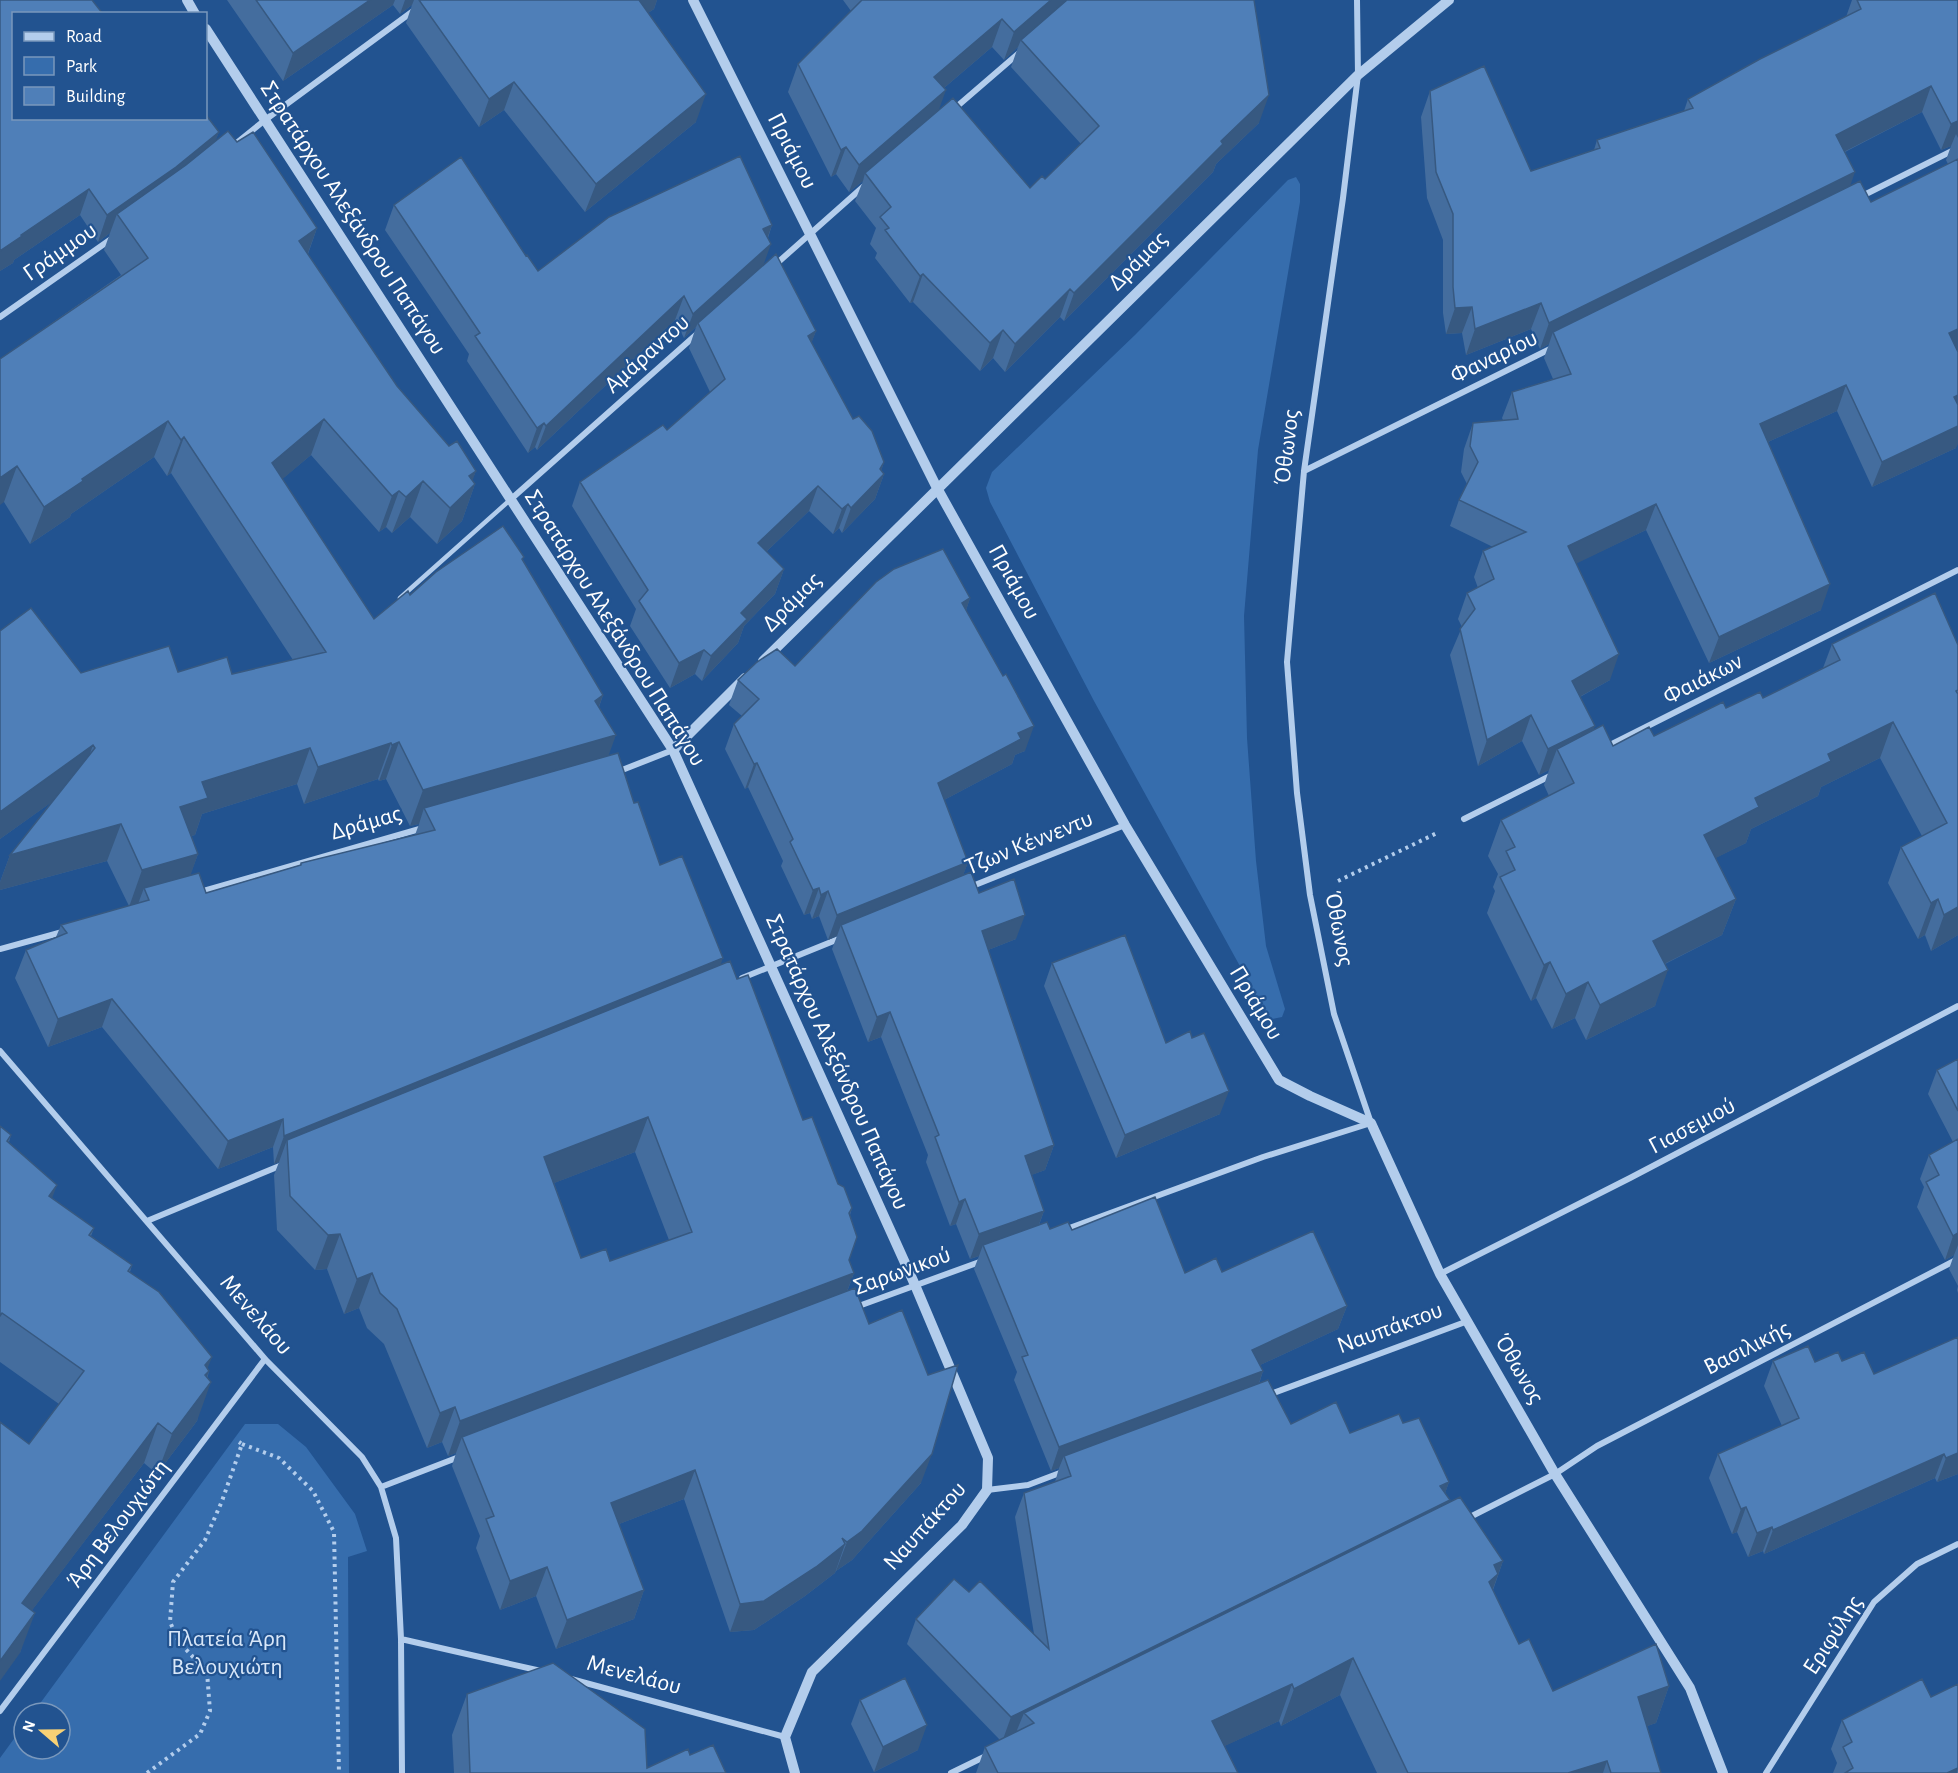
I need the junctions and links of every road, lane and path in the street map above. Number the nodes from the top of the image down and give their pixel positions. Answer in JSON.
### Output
{"nodes":[{"id":1,"x":428,"y":0,"type":"edge"},
{"id":2,"x":693,"y":0,"type":"edge"},
{"id":3,"x":1358,"y":0,"type":"edge"},
{"id":4,"x":1449,"y":0,"type":"edge"},
{"id":5,"x":207,"y":31,"type":"edge"},
{"id":6,"x":1026,"y":47,"type":"edge"},
{"id":7,"x":1358,"y":75,"type":"junction"},
{"id":8,"x":945,"y":117,"type":"edge"},
{"id":9,"x":265,"y":120,"type":"junction"},
{"id":10,"x":230,"y":148,"type":"edge"},
{"id":11,"x":1958,"y":148,"type":"edge"},
{"id":12,"x":873,"y":179,"type":"edge"},
{"id":13,"x":1851,"y":201,"type":"edge"},
{"id":14,"x":122,"y":230,"type":"edge"},
{"id":15,"x":810,"y":233,"type":"junction"},
{"id":16,"x":766,"y":273,"type":"edge"},
{"id":17,"x":0,"y":317,"type":"edge"},
{"id":18,"x":704,"y":327,"type":"edge"},
{"id":19,"x":1561,"y":344,"type":"edge"},
{"id":20,"x":1304,"y":471,"type":"junction"},
{"id":21,"x":937,"y":488,"type":"junction"},
{"id":22,"x":510,"y":500,"type":"junction"},
{"id":23,"x":1958,"y":570,"type":"edge"},
{"id":24,"x":398,"y":599,"type":"edge"},
{"id":25,"x":673,"y":750,"type":"junction"},
{"id":26,"x":1601,"y":750,"type":"edge"},
{"id":27,"x":1559,"y":772,"type":"edge"},
{"id":28,"x":608,"y":775,"type":"edge"},
{"id":29,"x":1464,"y":819,"type":"joint"},
{"id":30,"x":436,"y":825,"type":"edge"},
{"id":31,"x":1125,"y":825,"type":"junction"},
{"id":32,"x":959,"y":891,"type":"edge"},
{"id":33,"x":195,"y":894,"type":"edge"},
{"id":34,"x":1310,"y":895,"type":"junction"},
{"id":35,"x":69,"y":930,"type":"edge"},
{"id":36,"x":849,"y":935,"type":"edge"},
{"id":37,"x":0,"y":949,"type":"edge"},
{"id":38,"x":772,"y":966,"type":"junction"},
{"id":39,"x":739,"y":980,"type":"edge"},
{"id":40,"x":1958,"y":1006,"type":"edge"},
{"id":41,"x":0,"y":1051,"type":"edge"},
{"id":42,"x":1371,"y":1123,"type":"junction"},
{"id":43,"x":289,"y":1162,"type":"edge"},
{"id":44,"x":147,"y":1221,"type":"junction"},
{"id":45,"x":1061,"y":1232,"type":"edge"},
{"id":46,"x":993,"y":1257,"type":"edge"},
{"id":47,"x":1958,"y":1259,"type":"edge"},
{"id":48,"x":1440,"y":1274,"type":"junction"},
{"id":49,"x":915,"y":1286,"type":"junction"},
{"id":50,"x":848,"y":1311,"type":"edge"},
{"id":51,"x":1468,"y":1321,"type":"junction"},
{"id":52,"x":266,"y":1359,"type":"junction"},
{"id":53,"x":1259,"y":1399,"type":"edge"},
{"id":54,"x":217,"y":1423,"type":"junction"},
{"id":55,"x":242,"y":1444,"type":"junction"},
{"id":56,"x":470,"y":1453,"type":"edge"},
{"id":57,"x":1072,"y":1468,"type":"edge"},
{"id":58,"x":1556,"y":1474,"type":"junction"},
{"id":59,"x":381,"y":1486,"type":"junction"},
{"id":60,"x":987,"y":1490,"type":"junction"},
{"id":61,"x":1459,"y":1522,"type":"edge"},
{"id":62,"x":1958,"y":1544,"type":"edge"},
{"id":63,"x":401,"y":1639,"type":"junction"},
{"id":64,"x":548,"y":1673,"type":"edge"},
{"id":65,"x":560,"y":1676,"type":"edge"},
{"id":66,"x":0,"y":1711,"type":"edge"},
{"id":67,"x":785,"y":1737,"type":"junction"},
{"id":68,"x":992,"y":1752,"type":"edge"},
{"id":69,"x":147,"y":1773,"type":"edge"},
{"id":70,"x":339,"y":1773,"type":"edge"},
{"id":71,"x":402,"y":1773,"type":"edge"},
{"id":72,"x":795,"y":1773,"type":"edge"},
{"id":73,"x":951,"y":1773,"type":"edge"},
{"id":74,"x":1723,"y":1773,"type":"edge"},
{"id":75,"x":1766,"y":1773,"type":"edge"}],
"edges":[{"from":1,"to":9,"type":"street"},
{"from":2,"to":15,"type":"street","name":"Πριάμου"},
{"from":3,"to":7,"type":"street","name":"Όθωνος"},
{"from":4,"to":7,"type":"street","name":"Δράμας"},
{"from":5,"to":9,"type":"street","name":"Στρατάρχου Αλεξάνδρου Παπάγου"},
{"from":6,"to":8,"type":"street"},
{"from":7,"to":20,"type":"street","name":"Όθωνος"},
{"from":7,"to":21,"type":"street","name":"Δράμας"},
{"from":9,"to":10,"type":"street"},
{"from":9,"to":22,"type":"street","name":"Στρατάρχου Αλεξάνδρου Παπάγου"},
{"from":11,"to":13,"type":"street"},
{"from":12,"to":15,"type":"street"},
{"from":14,"to":17,"type":"street","name":"Γράμμου"},
{"from":15,"to":16,"type":"street"},
{"from":15,"to":21,"type":"street","name":"Πριάμου"},
{"from":18,"to":22,"type":"street","name":"Αμάραντου"},
{"from":19,"to":20,"type":"street","name":"Φαναρίου"},
{"from":20,"to":34,"type":"street","name":"Όθωνος"},
{"from":21,"to":25,"type":"street","name":"Δράμας"},
{"from":21,"to":31,"type":"street","name":"Πριάμου"},
{"from":22,"to":24,"type":"lane"},
{"from":22,"to":25,"type":"street","name":"Στρατάρχου Αλεξάνδρου Παπάγου"},
{"from":23,"to":26,"type":"street","name":"Φαιάκων"},
{"from":25,"to":28,"type":"street","name":"Δράμας"},
{"from":25,"to":38,"type":"street","name":"Στρατάρχου Αλεξάνδρου Παπάγου"},
{"from":27,"to":29,"type":"street"},
{"from":29,"to":34,"type":"path"},
{"from":30,"to":33,"type":"street","name":"Δράμας"},
{"from":31,"to":32,"type":"street","name":"Τζων Κέννεντυ"},
{"from":31,"to":42,"type":"street","name":"Πριάμου"},
{"from":34,"to":42,"type":"street","name":"Όθωνος"},
{"from":35,"to":37,"type":"street"},
{"from":36,"to":38,"type":"street"},
{"from":38,"to":39,"type":"street"},
{"from":38,"to":49,"type":"street","name":"Στρατάρχου Αλεξάνδρου Παπάγου"},
{"from":40,"to":48,"type":"street","name":"Γιασεμιού"},
{"from":41,"to":44,"type":"street","name":"Μενελάου"},
{"from":42,"to":45,"type":"street"},
{"from":42,"to":48,"type":"street","name":"Όθωνος"},
{"from":43,"to":44,"type":"street"},
{"from":44,"to":52,"type":"street","name":"Μενελάου"},
{"from":46,"to":49,"type":"street","name":"Σαρωνικού"},
{"from":47,"to":58,"type":"street","name":"Βασιλικής"},
{"from":48,"to":51,"type":"street","name":"Όθωνος"},
{"from":49,"to":50,"type":"street","name":"Σαρωνικού"},
{"from":49,"to":60,"type":"street","name":"Στρατάρχου Αλεξάνδρου Παπάγου"},
{"from":51,"to":53,"type":"street","name":"Ναυπάκτου"},
{"from":51,"to":58,"type":"street","name":"Όθωνος"},
{"from":52,"to":54,"type":"street","name":"Άρη Βελουχιώτη"},
{"from":52,"to":59,"type":"street","name":"Μενελάου"},
{"from":54,"to":55,"type":"path"},
{"from":54,"to":66,"type":"street","name":"Άρη Βελουχιώτη"},
{"from":55,"to":69,"type":"path"},
{"from":55,"to":70,"type":"path"},
{"from":56,"to":59,"type":"street"},
{"from":57,"to":60,"type":"street","name":"Ναυπάκτου"},
{"from":58,"to":61,"type":"street","name":"Βασιλικής"},
{"from":58,"to":74,"type":"street","name":"Όθωνος"},
{"from":59,"to":63,"type":"street","name":"Μενελάου"},
{"from":60,"to":67,"type":"street","name":"Ναυπάκτου"},
{"from":62,"to":75,"type":"street","name":"Εριφύλης"},
{"from":63,"to":64,"type":"street","name":"Μενελάου"},
{"from":63,"to":71,"type":"street","name":"Μενελάου"},
{"from":65,"to":67,"type":"street","name":"Μενελάου"},
{"from":67,"to":72,"type":"street"},
{"from":68,"to":73,"type":"street"}]}
